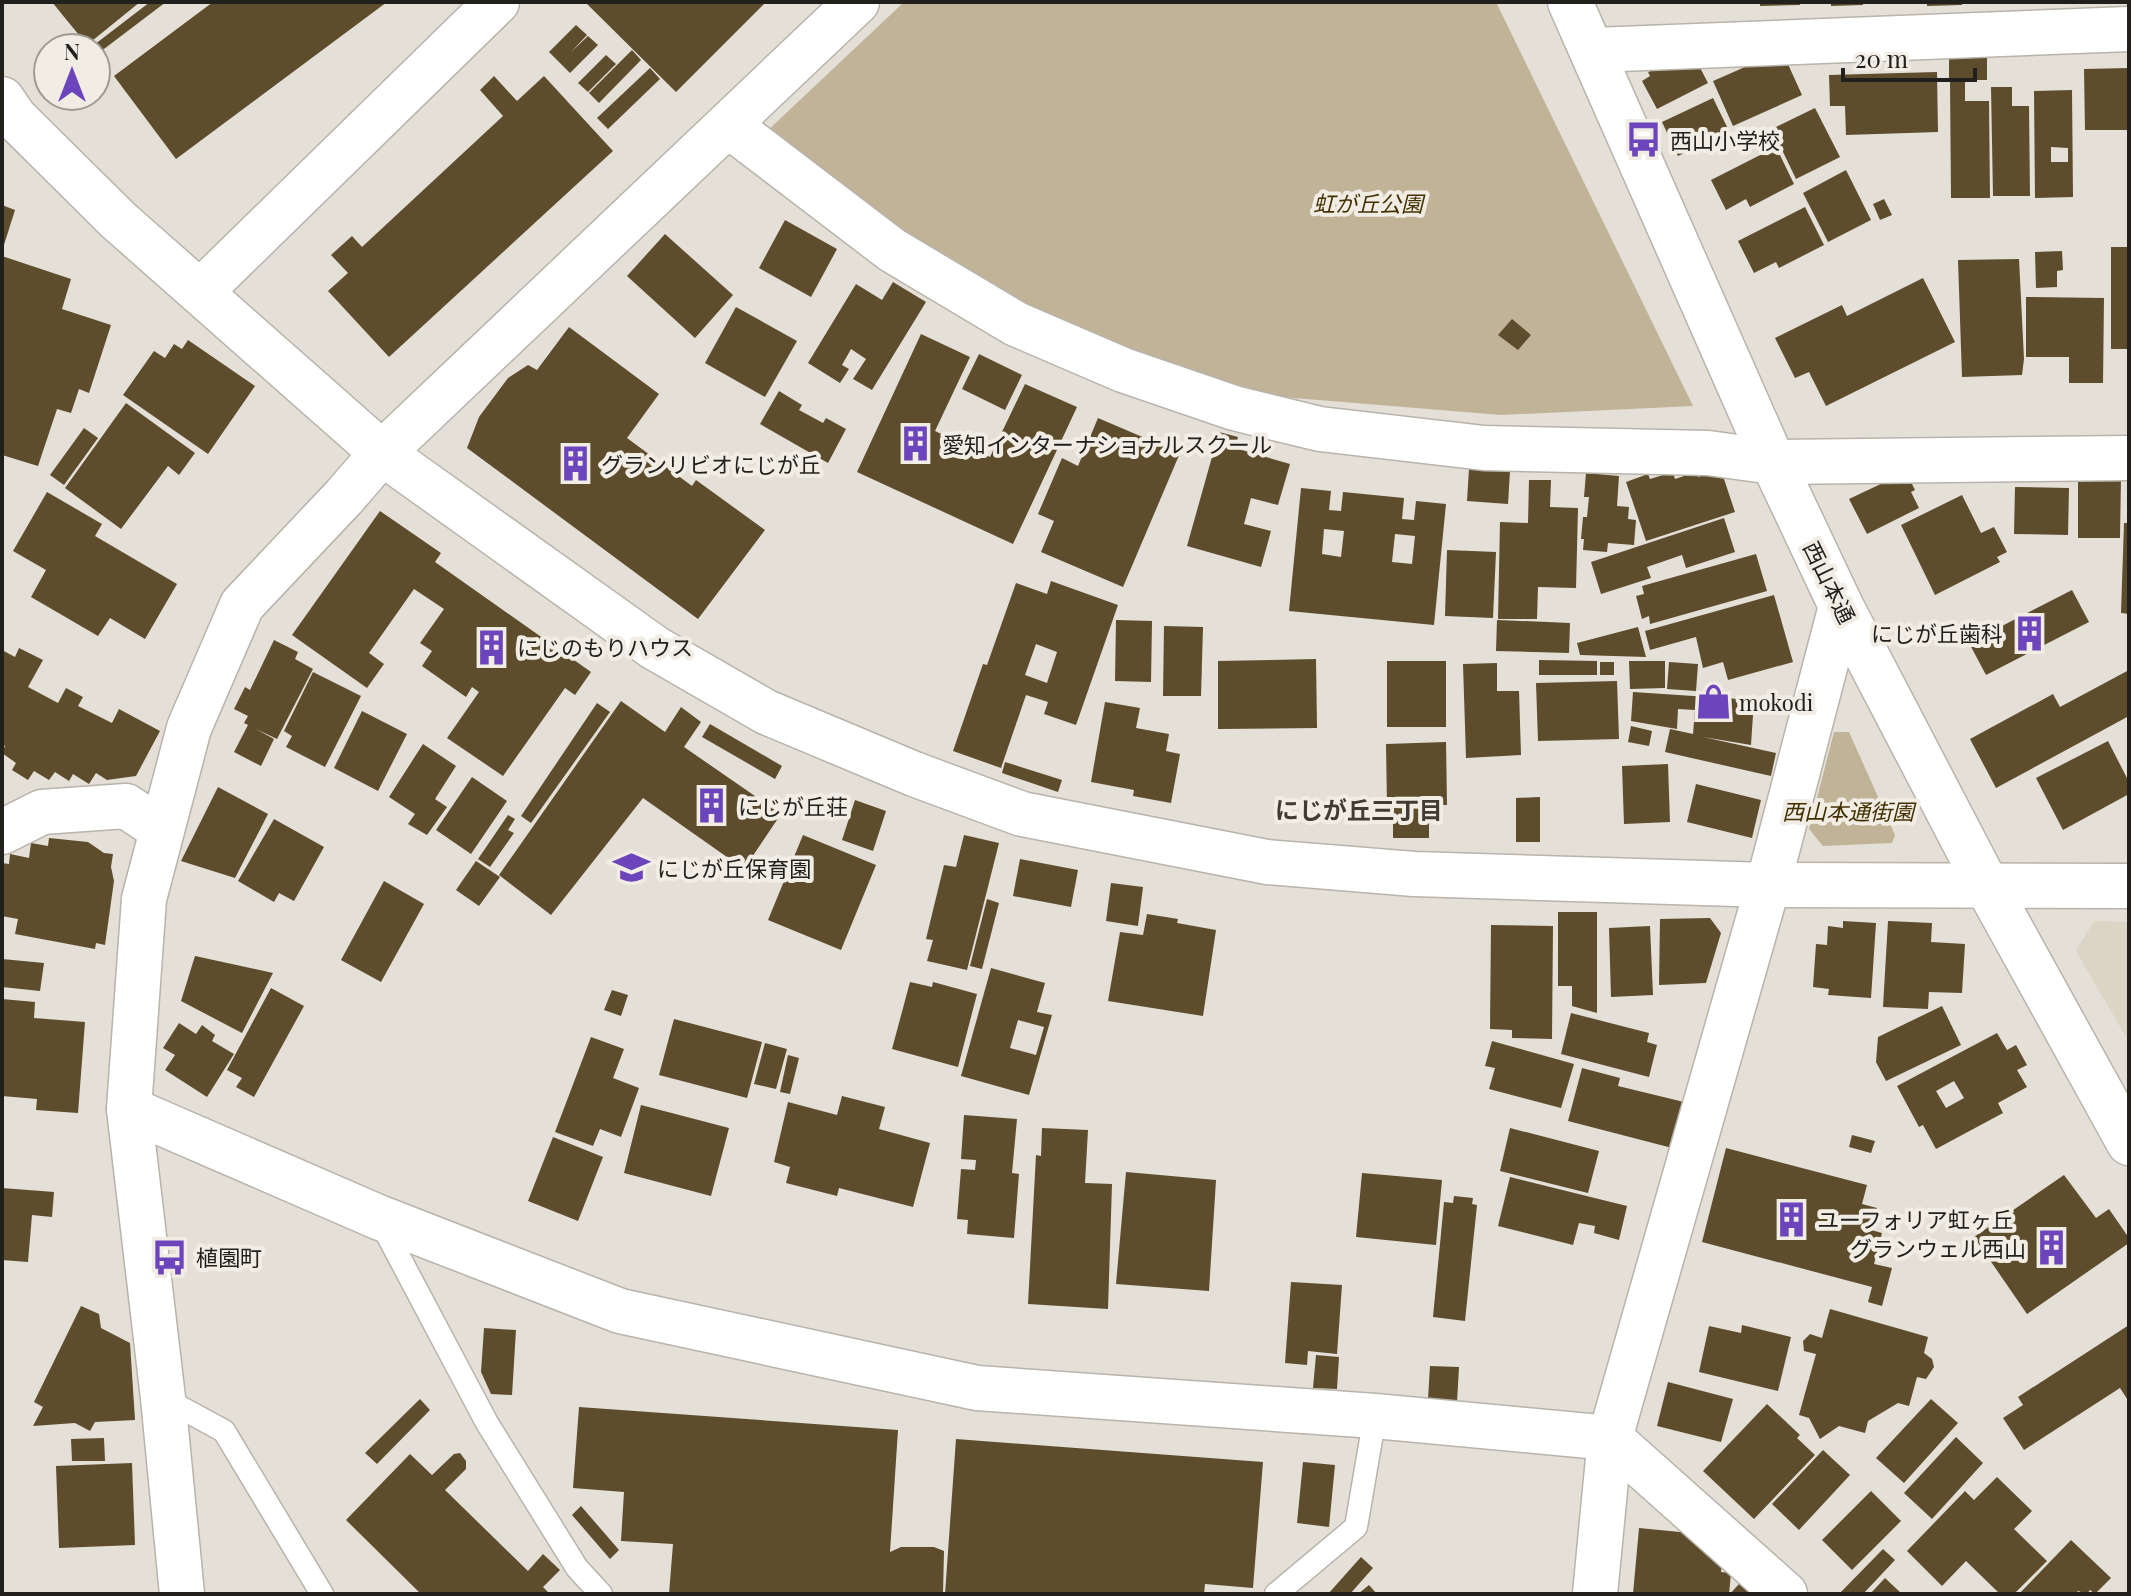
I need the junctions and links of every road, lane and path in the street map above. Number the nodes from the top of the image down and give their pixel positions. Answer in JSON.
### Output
{"nodes":[{"id":1,"x":497,"y":2,"type":"edge"},
{"id":2,"x":857,"y":2,"type":"edge"},
{"id":3,"x":1570,"y":2,"type":"edge"},
{"id":4,"x":2129,"y":29,"type":"edge"},
{"id":5,"x":1594,"y":50,"type":"junction"},
{"id":6,"x":2,"y":99,"type":"edge"},
{"id":7,"x":728,"y":125,"type":"junction"},
{"id":8,"x":201,"y":291,"type":"junction"},
{"id":9,"x":382,"y":453,"type":"junction"},
{"id":10,"x":2129,"y":458,"type":"edge"},
{"id":11,"x":1773,"y":462,"type":"junction"},
{"id":12,"x":1841,"y":606,"type":"junction"},
{"id":13,"x":162,"y":830,"type":"junction"},
{"id":14,"x":2,"y":832,"type":"edge"},
{"id":15,"x":1986,"y":884,"type":"junction"},
{"id":16,"x":1768,"y":885,"type":"junction"},
{"id":17,"x":2129,"y":886,"type":"edge"},
{"id":18,"x":129,"y":1109,"type":"junction"},
{"id":19,"x":2129,"y":1143,"type":"edge"},
{"id":20,"x":378,"y":1217,"type":"junction"},
{"id":21,"x":163,"y":1398,"type":"junction"},
{"id":22,"x":1375,"y":1416,"type":"junction"},
{"id":23,"x":1610,"y":1438,"type":"junction"},
{"id":24,"x":182,"y":1594,"type":"edge"},
{"id":25,"x":322,"y":1594,"type":"edge"},
{"id":26,"x":601,"y":1594,"type":"edge"},
{"id":27,"x":1276,"y":1594,"type":"edge"},
{"id":28,"x":1595,"y":1594,"type":"edge"},
{"id":29,"x":1785,"y":1594,"type":"edge"}],
"edges":[{"from":1,"to":8,"type":"street"},
{"from":2,"to":7,"type":"street"},
{"from":3,"to":5,"type":"street","name":"西山本通"},
{"from":4,"to":5,"type":"street"},
{"from":5,"to":11,"type":"street","name":"西山本通"},
{"from":6,"to":8,"type":"street"},
{"from":7,"to":9,"type":"street"},
{"from":7,"to":11,"type":"street"},
{"from":8,"to":9,"type":"street"},
{"from":9,"to":13,"type":"street"},
{"from":9,"to":16,"type":"street"},
{"from":10,"to":11,"type":"street"},
{"from":11,"to":12,"type":"street","name":"西山本通"},
{"from":12,"to":15,"type":"street","name":"西山本通"},
{"from":12,"to":16,"type":"street"},
{"from":13,"to":14,"type":"street"},
{"from":13,"to":18,"type":"street"},
{"from":15,"to":16,"type":"street"},
{"from":15,"to":17,"type":"street"},
{"from":15,"to":19,"type":"street","name":"西山本通"},
{"from":16,"to":23,"type":"street"},
{"from":18,"to":20,"type":"street"},
{"from":18,"to":21,"type":"street"},
{"from":20,"to":22,"type":"street"},
{"from":20,"to":26,"type":"lane"},
{"from":21,"to":24,"type":"street"},
{"from":21,"to":25,"type":"lane"},
{"from":22,"to":23,"type":"street"},
{"from":22,"to":27,"type":"lane"},
{"from":23,"to":28,"type":"street"},
{"from":23,"to":29,"type":"street"}]}
